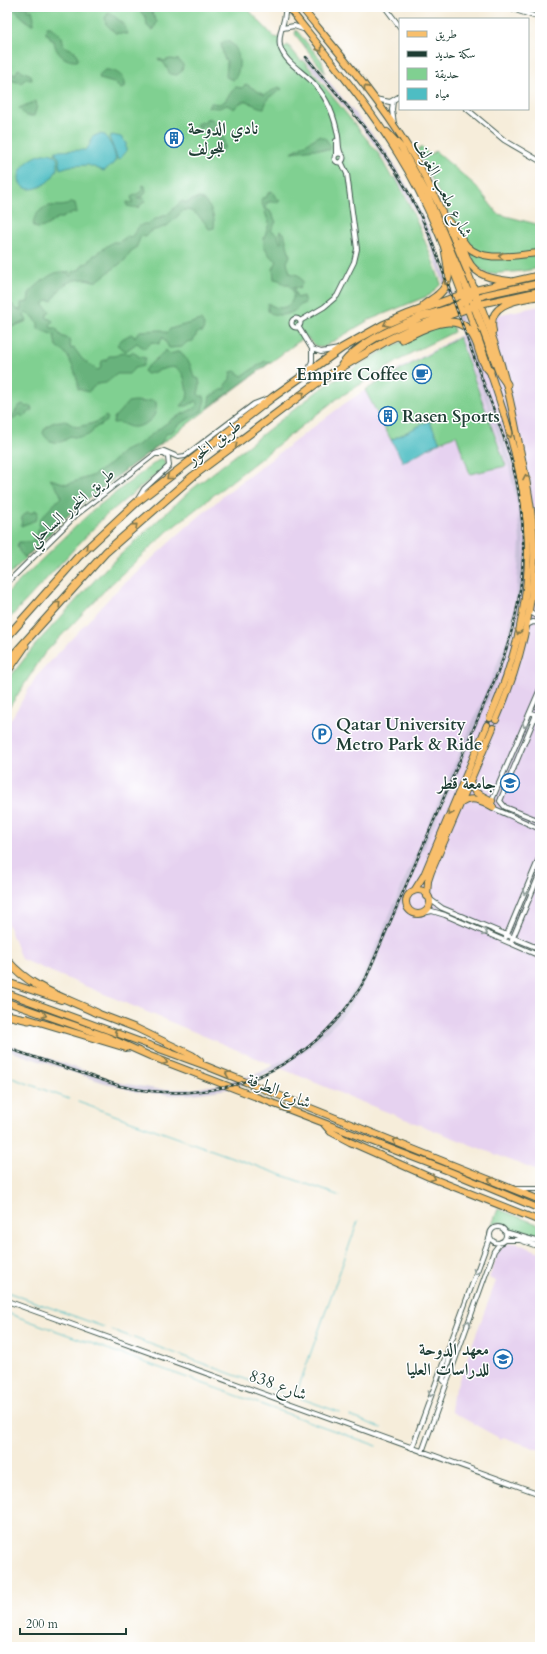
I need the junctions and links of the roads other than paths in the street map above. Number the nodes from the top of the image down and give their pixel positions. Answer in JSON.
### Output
{"nodes":[{"id":1,"x":285,"y":7,"type":"edge"},
{"id":2,"x":288,"y":7,"type":"edge"},
{"id":3,"x":301,"y":7,"type":"edge"},
{"id":4,"x":384,"y":7,"type":"edge"},
{"id":5,"x":506,"y":7,"type":"edge"},
{"id":6,"x":540,"y":18,"type":"edge"},
{"id":7,"x":399,"y":26,"type":"edge"},
{"id":8,"x":283,"y":28,"type":"junction"},
{"id":9,"x":306,"y":30,"type":"junction"},
{"id":10,"x":399,"y":97,"type":"edge"},
{"id":11,"x":375,"y":99,"type":"junction"},
{"id":12,"x":393,"y":101,"type":"junction"},
{"id":13,"x":468,"y":110,"type":"edge"},
{"id":14,"x":394,"y":126,"type":"junction"},
{"id":15,"x":381,"y":127,"type":"junction"},
{"id":16,"x":338,"y":154,"type":"junction"},
{"id":17,"x":540,"y":161,"type":"edge"},
{"id":18,"x":341,"y":162,"type":"junction"},
{"id":19,"x":445,"y":218,"type":"junction"},
{"id":20,"x":450,"y":231,"type":"junction"},
{"id":21,"x":445,"y":246,"type":"junction"},
{"id":22,"x":540,"y":254,"type":"edge"},
{"id":23,"x":540,"y":275,"type":"edge"},
{"id":24,"x":510,"y":281,"type":"junction"},
{"id":25,"x":540,"y":283,"type":"edge"},
{"id":26,"x":540,"y":292,"type":"edge"},
{"id":27,"x":540,"y":296,"type":"edge"},
{"id":28,"x":471,"y":299,"type":"junction"},
{"id":29,"x":422,"y":309,"type":"junction"},
{"id":30,"x":300,"y":321,"type":"junction"},
{"id":31,"x":298,"y":326,"type":"junction"},
{"id":32,"x":388,"y":340,"type":"junction"},
{"id":33,"x":312,"y":349,"type":"junction"},
{"id":34,"x":341,"y":349,"type":"junction"},
{"id":35,"x":498,"y":352,"type":"junction"},
{"id":36,"x":340,"y":368,"type":"junction"},
{"id":37,"x":490,"y":371,"type":"junction"},
{"id":38,"x":307,"y":372,"type":"junction"},
{"id":39,"x":507,"y":384,"type":"junction"},
{"id":40,"x":273,"y":397,"type":"junction"},
{"id":41,"x":155,"y":454,"type":"junction"},
{"id":42,"x":137,"y":502,"type":"junction"},
{"id":43,"x":7,"y":583,"type":"edge"},
{"id":44,"x":529,"y":611,"type":"junction"},
{"id":45,"x":540,"y":618,"type":"edge"},
{"id":46,"x":540,"y":623,"type":"edge"},
{"id":47,"x":526,"y":626,"type":"junction"},
{"id":48,"x":31,"y":633,"type":"junction"},
{"id":49,"x":8,"y":634,"type":"edge"},
{"id":50,"x":7,"y":662,"type":"edge"},
{"id":51,"x":7,"y":672,"type":"edge"},
{"id":52,"x":540,"y":689,"type":"edge"},
{"id":53,"x":530,"y":712,"type":"junction"},
{"id":54,"x":470,"y":783,"type":"junction"},
{"id":55,"x":492,"y":801,"type":"junction"},
{"id":56,"x":462,"y":803,"type":"junction"},
{"id":57,"x":493,"y":808,"type":"junction"},
{"id":58,"x":531,"y":817,"type":"junction"},
{"id":59,"x":540,"y":821,"type":"edge"},
{"id":60,"x":528,"y":824,"type":"junction"},
{"id":61,"x":540,"y":829,"type":"edge"},
{"id":62,"x":540,"y":856,"type":"edge"},
{"id":63,"x":540,"y":873,"type":"edge"},
{"id":64,"x":414,"y":891,"type":"junction"},
{"id":65,"x":428,"y":897,"type":"junction"},
{"id":66,"x":452,"y":912,"type":"junction"},
{"id":67,"x":423,"y":913,"type":"junction"},
{"id":68,"x":450,"y":917,"type":"junction"},
{"id":69,"x":507,"y":935,"type":"junction"},
{"id":70,"x":513,"y":938,"type":"junction"},
{"id":71,"x":504,"y":941,"type":"junction"},
{"id":72,"x":510,"y":944,"type":"junction"},
{"id":73,"x":540,"y":950,"type":"edge"},
{"id":74,"x":540,"y":956,"type":"edge"},
{"id":75,"x":7,"y":960,"type":"edge"},
{"id":76,"x":7,"y":982,"type":"edge"},
{"id":77,"x":7,"y":993,"type":"edge"},
{"id":78,"x":7,"y":1002,"type":"edge"},
{"id":79,"x":97,"y":1013,"type":"junction"},
{"id":80,"x":7,"y":1014,"type":"edge"},
{"id":81,"x":29,"y":1020,"type":"joint"},
{"id":82,"x":150,"y":1056,"type":"junction"},
{"id":83,"x":206,"y":1066,"type":"junction"},
{"id":84,"x":324,"y":1124,"type":"junction"},
{"id":85,"x":540,"y":1189,"type":"edge"},
{"id":86,"x":514,"y":1190,"type":"junction"},
{"id":87,"x":540,"y":1200,"type":"edge"},
{"id":88,"x":540,"y":1209,"type":"edge"},
{"id":89,"x":540,"y":1221,"type":"edge"},
{"id":90,"x":505,"y":1232,"type":"junction"},
{"id":91,"x":490,"y":1236,"type":"junction"},
{"id":92,"x":502,"y":1241,"type":"junction"},
{"id":93,"x":540,"y":1242,"type":"edge"},
{"id":94,"x":540,"y":1247,"type":"edge"},
{"id":95,"x":7,"y":1301,"type":"edge"},
{"id":96,"x":451,"y":1339,"type":"junction"},
{"id":97,"x":446,"y":1383,"type":"junction"},
{"id":98,"x":426,"y":1410,"type":"junction"},
{"id":99,"x":434,"y":1412,"type":"junction"},
{"id":100,"x":412,"y":1448,"type":"junction"},
{"id":101,"x":422,"y":1452,"type":"junction"},
{"id":102,"x":540,"y":1494,"type":"edge"}],
"edges":[{"from":1,"to":8,"type":"street"},
{"from":2,"to":9,"type":"main road","name":"شارع ملعب الغولف"},
{"from":11,"to":3,"type":"main road","name":"شارع ملعب الغولف","one_way":true},
{"from":4,"to":7,"type":"street"},
{"from":5,"to":6,"type":"street"},
{"from":8,"to":9,"type":"street"},
{"from":8,"to":16,"type":"street"},
{"from":9,"to":15,"type":"main road","name":"شارع ملعب الغولف","one_way":true},
{"from":10,"to":12,"type":"street"},
{"from":11,"to":12,"type":"street"},
{"from":11,"to":14,"type":"main road","name":"شارع ملعب الغولف"},
{"from":12,"to":14,"type":"street"},
{"from":13,"to":17,"type":"street"},
{"from":14,"to":19,"type":"main road","name":"شارع ملعب الغولف"},
{"from":15,"to":21,"type":"main road","name":"شارع ملعب الغولف"},
{"from":15,"to":28,"type":"main road"},
{"from":16,"to":18,"type":"street"},
{"from":16,"to":18,"type":"street"},
{"from":18,"to":30,"type":"street"},
{"from":19,"to":20,"type":"main road","name":"شارع ملعب الغولف"},
{"from":22,"to":19,"type":"main road","one_way":true},
{"from":20,"to":24,"type":"main road"},
{"from":20,"to":28,"type":"main road","name":"شارع ملعب الغولف"},
{"from":21,"to":28,"type":"main road","name":"شارع ملعب الغولف"},
{"from":21,"to":29,"type":"highway","one_way":true},
{"from":23,"to":24,"type":"main road"},
{"from":24,"to":28,"type":"main road"},
{"from":25,"to":28,"type":"main road"},
{"from":26,"to":28,"type":"main road"},
{"from":27,"to":35,"type":"main road"},
{"from":28,"to":29,"type":"highway","name":"طريق الخور"},
{"from":28,"to":32,"type":"highway","name":"طريق الخور"},
{"from":28,"to":35,"type":"main road","name":"شارع ملعب الغولف"},
{"from":28,"to":36,"type":"highway"},
{"from":28,"to":37,"type":"main road","name":"شارع ملعب الغولف"},
{"from":28,"to":39,"type":"highway"},
{"from":29,"to":34,"type":"highway","name":"طريق الخور","one_way":true},
{"from":30,"to":31,"type":"street"},
{"from":30,"to":31,"type":"street"},
{"from":31,"to":33,"type":"street"},
{"from":32,"to":36,"type":"highway","name":"طريق الخور"},
{"from":32,"to":37,"type":"highway"},
{"from":33,"to":34,"type":"street"},
{"from":33,"to":38,"type":"street"},
{"from":34,"to":38,"type":"highway","name":"طريق الخور"},
{"from":35,"to":39,"type":"main road","name":"شارع ملعب الغولف"},
{"from":48,"to":36,"type":"highway","name":"طريق الخور","one_way":true},
{"from":37,"to":47,"type":"main road","name":"شارع ملعب الغولف","one_way":true},
{"from":38,"to":40,"type":"highway","name":"طريق الخور"},
{"from":44,"to":39,"type":"main road","name":"شارع ملعب الغولف","one_way":true},
{"from":40,"to":41,"type":"street"},
{"from":40,"to":42,"type":"highway","name":"طريق الخور","one_way":true},
{"from":41,"to":42,"type":"street"},
{"from":41,"to":43,"type":"street","name":"طريق الخور الساحلي"},
{"from":42,"to":49,"type":"highway","name":"طريق الخور","one_way":true},
{"from":44,"to":45,"type":"street"},
{"from":44,"to":47,"type":"main road","name":"شارع ملعب الغولف"},
{"from":46,"to":47,"type":"street"},
{"from":48,"to":50,"type":"highway","name":"طريق الخور"},
{"from":48,"to":51,"type":"highway"},
{"from":52,"to":53,"type":"street"},
{"from":53,"to":55,"type":"street","one_way":true},
{"from":53,"to":58,"type":"street"},
{"from":54,"to":55,"type":"main road"},
{"from":54,"to":56,"type":"main road"},
{"from":54,"to":64,"type":"main road","one_way":true},
{"from":55,"to":57,"type":"street"},
{"from":56,"to":57,"type":"main road"},
{"from":56,"to":65,"type":"main road"},
{"from":57,"to":60,"type":"street"},
{"from":58,"to":59,"type":"street"},
{"from":58,"to":60,"type":"street"},
{"from":60,"to":61,"type":"street"},
{"from":62,"to":69,"type":"street","one_way":true},
{"from":63,"to":70,"type":"street"},
{"from":64,"to":65,"type":"main road"},
{"from":64,"to":67,"type":"main road"},
{"from":65,"to":66,"type":"street"},
{"from":65,"to":67,"type":"main road"},
{"from":66,"to":68,"type":"street"},
{"from":66,"to":69,"type":"street"},
{"from":67,"to":68,"type":"street"},
{"from":68,"to":71,"type":"street","one_way":true},
{"from":69,"to":70,"type":"street"},
{"from":69,"to":71,"type":"street"},
{"from":70,"to":72,"type":"street"},
{"from":70,"to":73,"type":"street"},
{"from":71,"to":72,"type":"street"},
{"from":72,"to":74,"type":"street"},
{"from":75,"to":79,"type":"highway"},
{"from":76,"to":79,"type":"main road"},
{"from":83,"to":77,"type":"main road","name":"شارع الطرفة","one_way":true},
{"from":78,"to":82,"type":"main road","name":"شارع الطرفة","one_way":true},
{"from":79,"to":83,"type":"main road"},
{"from":80,"to":81,"type":"highway"},
{"from":81,"to":82,"type":"main road"},
{"from":82,"to":84,"type":"main road","name":"شارع الطرفة","one_way":true},
{"from":86,"to":83,"type":"main road","name":"شارع الطرفة","one_way":true},
{"from":84,"to":88,"type":"main road","name":"شارع الطرفة"},
{"from":84,"to":89,"type":"main road","one_way":true},
{"from":85,"to":86,"type":"street","name":"شارع الطرفة"},
{"from":86,"to":87,"type":"main road","name":"شارع الطرفة"},
{"from":90,"to":91,"type":"street"},
{"from":90,"to":92,"type":"street"},
{"from":90,"to":93,"type":"street"},
{"from":91,"to":92,"type":"street"},
{"from":91,"to":96,"type":"street","one_way":true},
{"from":92,"to":94,"type":"street"},
{"from":97,"to":92,"type":"street","one_way":true},
{"from":95,"to":100,"type":"street","name":"شارع 838"},
{"from":96,"to":97,"type":"street"},
{"from":96,"to":98,"type":"street","one_way":true},
{"from":97,"to":99,"type":"street"},
{"from":98,"to":99,"type":"street"},
{"from":98,"to":100,"type":"street"},
{"from":99,"to":101,"type":"street"},
{"from":100,"to":101,"type":"street","name":"شارع 838"},
{"from":101,"to":102,"type":"street","name":"شارع 838"}]}
